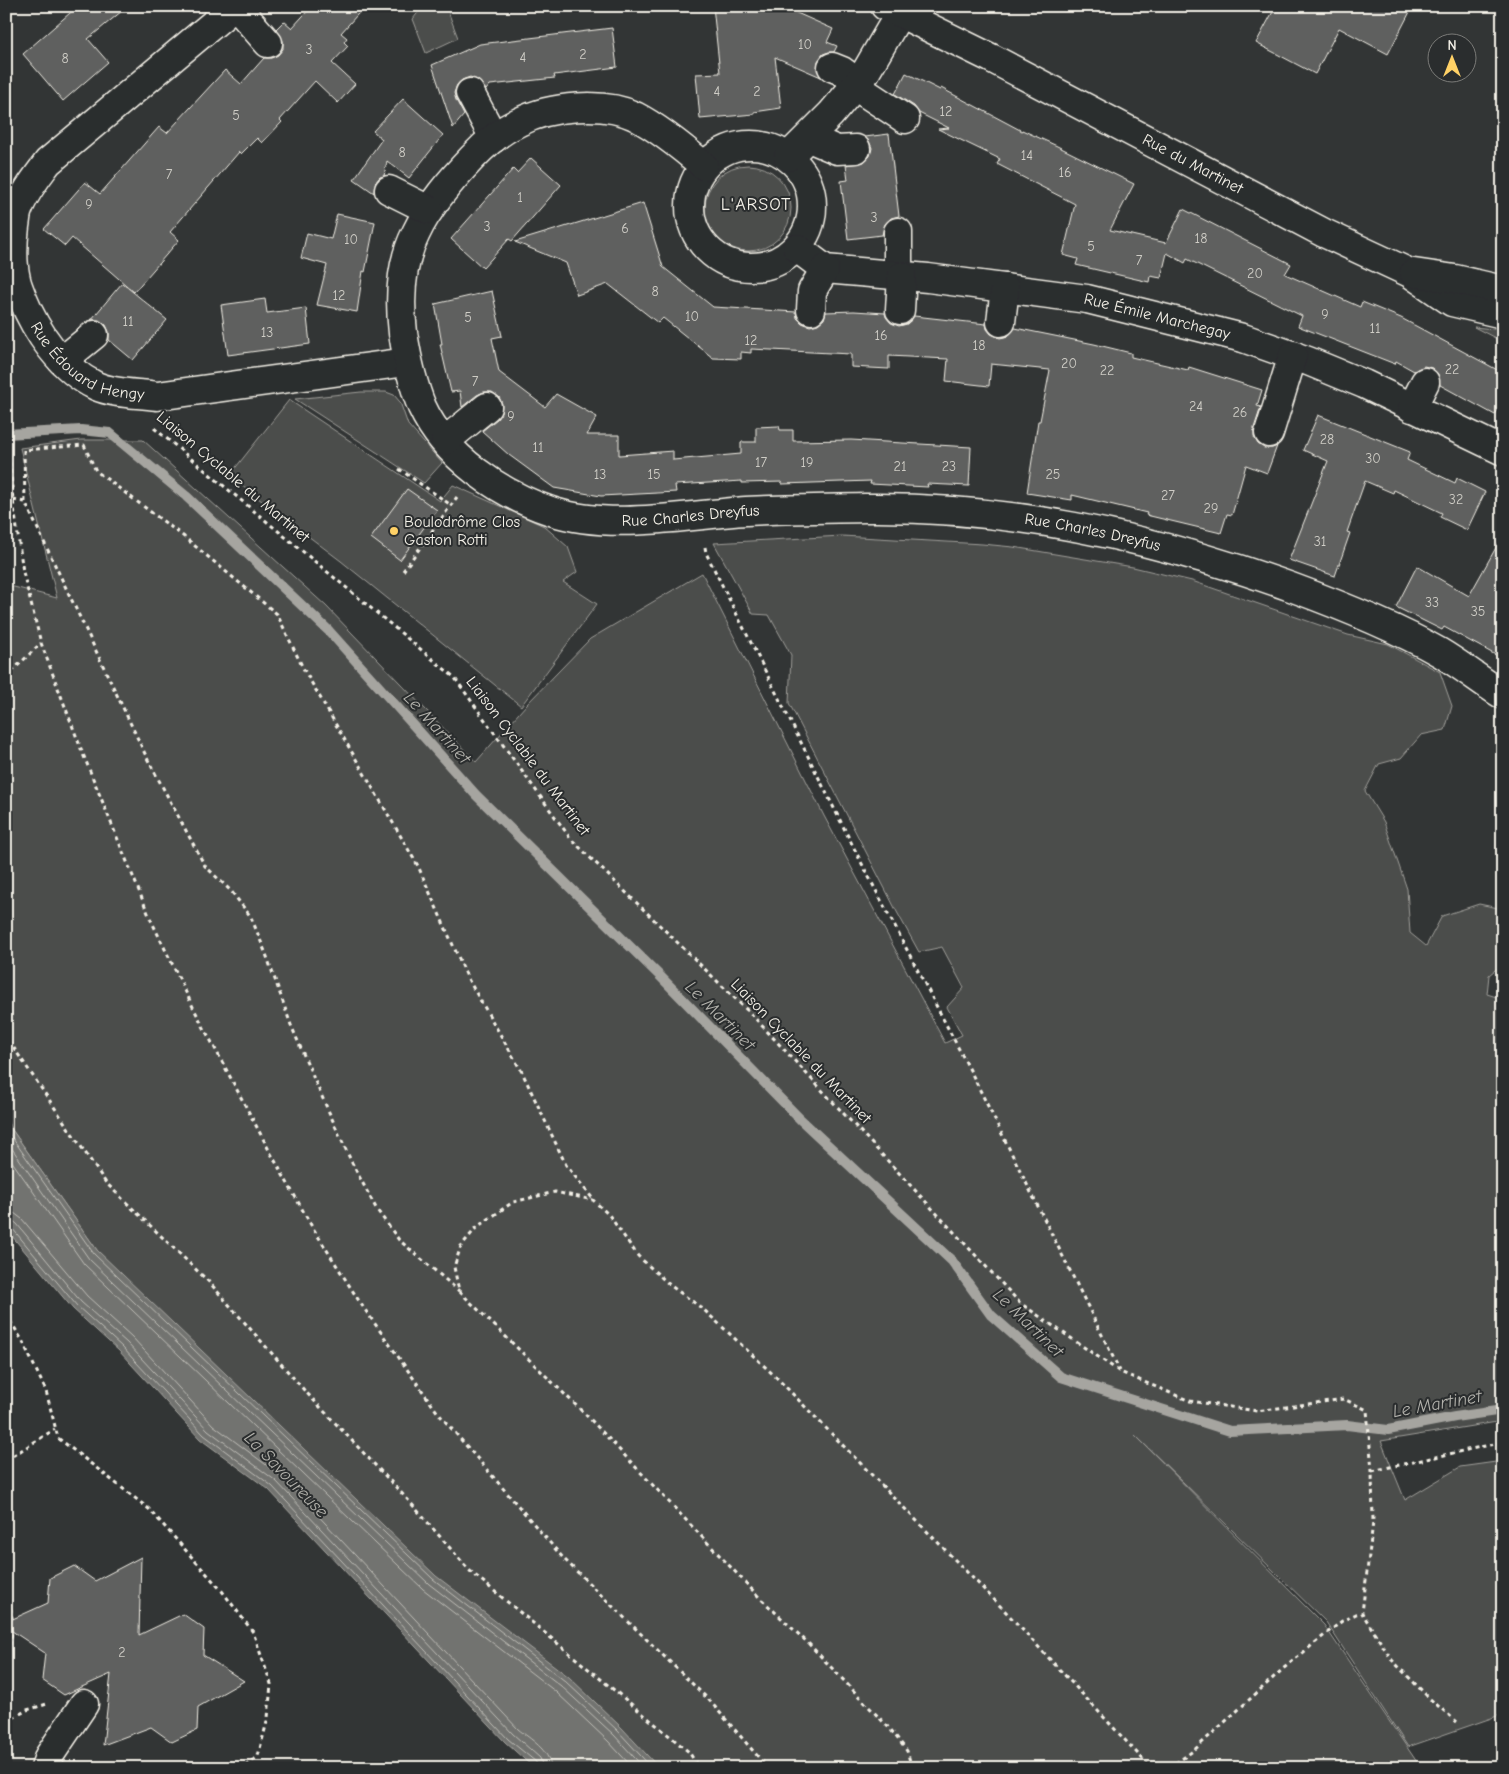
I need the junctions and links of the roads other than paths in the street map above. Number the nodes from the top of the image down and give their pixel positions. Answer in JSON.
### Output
{"nodes":[{"id":1,"x":232,"y":6,"type":"edge"},
{"id":2,"x":236,"y":6,"type":"edge"},
{"id":3,"x":896,"y":9,"type":"edge"},
{"id":4,"x":268,"y":43,"type":"dead end"},
{"id":5,"x":832,"y":67,"type":"dead end"},
{"id":6,"x":856,"y":84,"type":"junction"},
{"id":7,"x":470,"y":93,"type":"dead end"},
{"id":8,"x":905,"y":119,"type":"dead end"},
{"id":9,"x":494,"y":138,"type":"junction"},
{"id":10,"x":809,"y":138,"type":"junction"},
{"id":11,"x":856,"y":149,"type":"dead end"},
{"id":12,"x":788,"y":157,"type":"junction"},
{"id":13,"x":704,"y":166,"type":"junction"},
{"id":14,"x":389,"y":190,"type":"dead end"},
{"id":15,"x":429,"y":210,"type":"junction"},
{"id":16,"x":898,"y":232,"type":"dead end"},
{"id":17,"x":797,"y":248,"type":"junction"},
{"id":18,"x":825,"y":268,"type":"junction"},
{"id":19,"x":1410,"y":273,"type":"junction"},
{"id":20,"x":900,"y":276,"type":"junction"},
{"id":21,"x":1005,"y":288,"type":"junction"},
{"id":22,"x":1503,"y":290,"type":"edge"},
{"id":23,"x":811,"y":310,"type":"dead end"},
{"id":24,"x":900,"y":310,"type":"dead end"},
{"id":25,"x":1503,"y":314,"type":"edge"},
{"id":26,"x":1000,"y":322,"type":"dead end"},
{"id":27,"x":94,"y":334,"type":"dead end"},
{"id":28,"x":1293,"y":356,"type":"junction"},
{"id":29,"x":62,"y":361,"type":"junction"},
{"id":30,"x":407,"y":362,"type":"junction"},
{"id":31,"x":1425,"y":382,"type":"dead end"},
{"id":32,"x":487,"y":407,"type":"dead end"},
{"id":33,"x":1412,"y":408,"type":"junction"},
{"id":34,"x":1269,"y":432,"type":"dead end"},
{"id":35,"x":445,"y":441,"type":"junction"},
{"id":36,"x":1503,"y":451,"type":"edge"},
{"id":37,"x":1503,"y":695,"type":"edge"},
{"id":38,"x":84,"y":1704,"type":"dead end"},
{"id":39,"x":45,"y":1768,"type":"edge"}],
"edges":[{"from":1,"to":29,"type":"street","name":"Rue Édouard Hengy"},
{"from":2,"to":4,"type":"street"},
{"from":3,"to":6,"type":"street"},
{"from":3,"to":19,"type":"street","name":"Rue du Martinet"},
{"from":5,"to":6,"type":"street"},
{"from":6,"to":8,"type":"street"},
{"from":6,"to":10,"type":"street"},
{"from":7,"to":9,"type":"street"},
{"from":9,"to":13,"type":"street","name":"Rue Charles Dreyfus"},
{"from":9,"to":15,"type":"street","name":"Rue Charles Dreyfus"},
{"from":10,"to":11,"type":"street"},
{"from":10,"to":12,"type":"street"},
{"from":12,"to":13,"type":"street"},
{"from":12,"to":17,"type":"street"},
{"from":13,"to":17,"type":"street"},
{"from":14,"to":15,"type":"street"},
{"from":15,"to":30,"type":"street","name":"Rue Charles Dreyfus"},
{"from":16,"to":20,"type":"street"},
{"from":17,"to":18,"type":"street","name":"Rue Émile Marchegay"},
{"from":18,"to":20,"type":"street","name":"Rue Émile Marchegay"},
{"from":18,"to":23,"type":"street"},
{"from":19,"to":22,"type":"street"},
{"from":19,"to":25,"type":"street","name":"Rue du Martinet"},
{"from":20,"to":21,"type":"street","name":"Rue Émile Marchegay"},
{"from":20,"to":24,"type":"street"},
{"from":21,"to":26,"type":"street"},
{"from":21,"to":28,"type":"street","name":"Rue Émile Marchegay"},
{"from":27,"to":29,"type":"street"},
{"from":28,"to":33,"type":"street","name":"Rue Émile Marchegay"},
{"from":28,"to":34,"type":"street"},
{"from":29,"to":30,"type":"street","name":"Rue Édouard Hengy"},
{"from":30,"to":35,"type":"street","name":"Rue Charles Dreyfus"},
{"from":31,"to":33,"type":"street"},
{"from":32,"to":35,"type":"street"},
{"from":33,"to":36,"type":"street","name":"Rue Émile Marchegay"},
{"from":35,"to":37,"type":"street","name":"Rue Charles Dreyfus"},
{"from":38,"to":39,"type":"street"}]}
